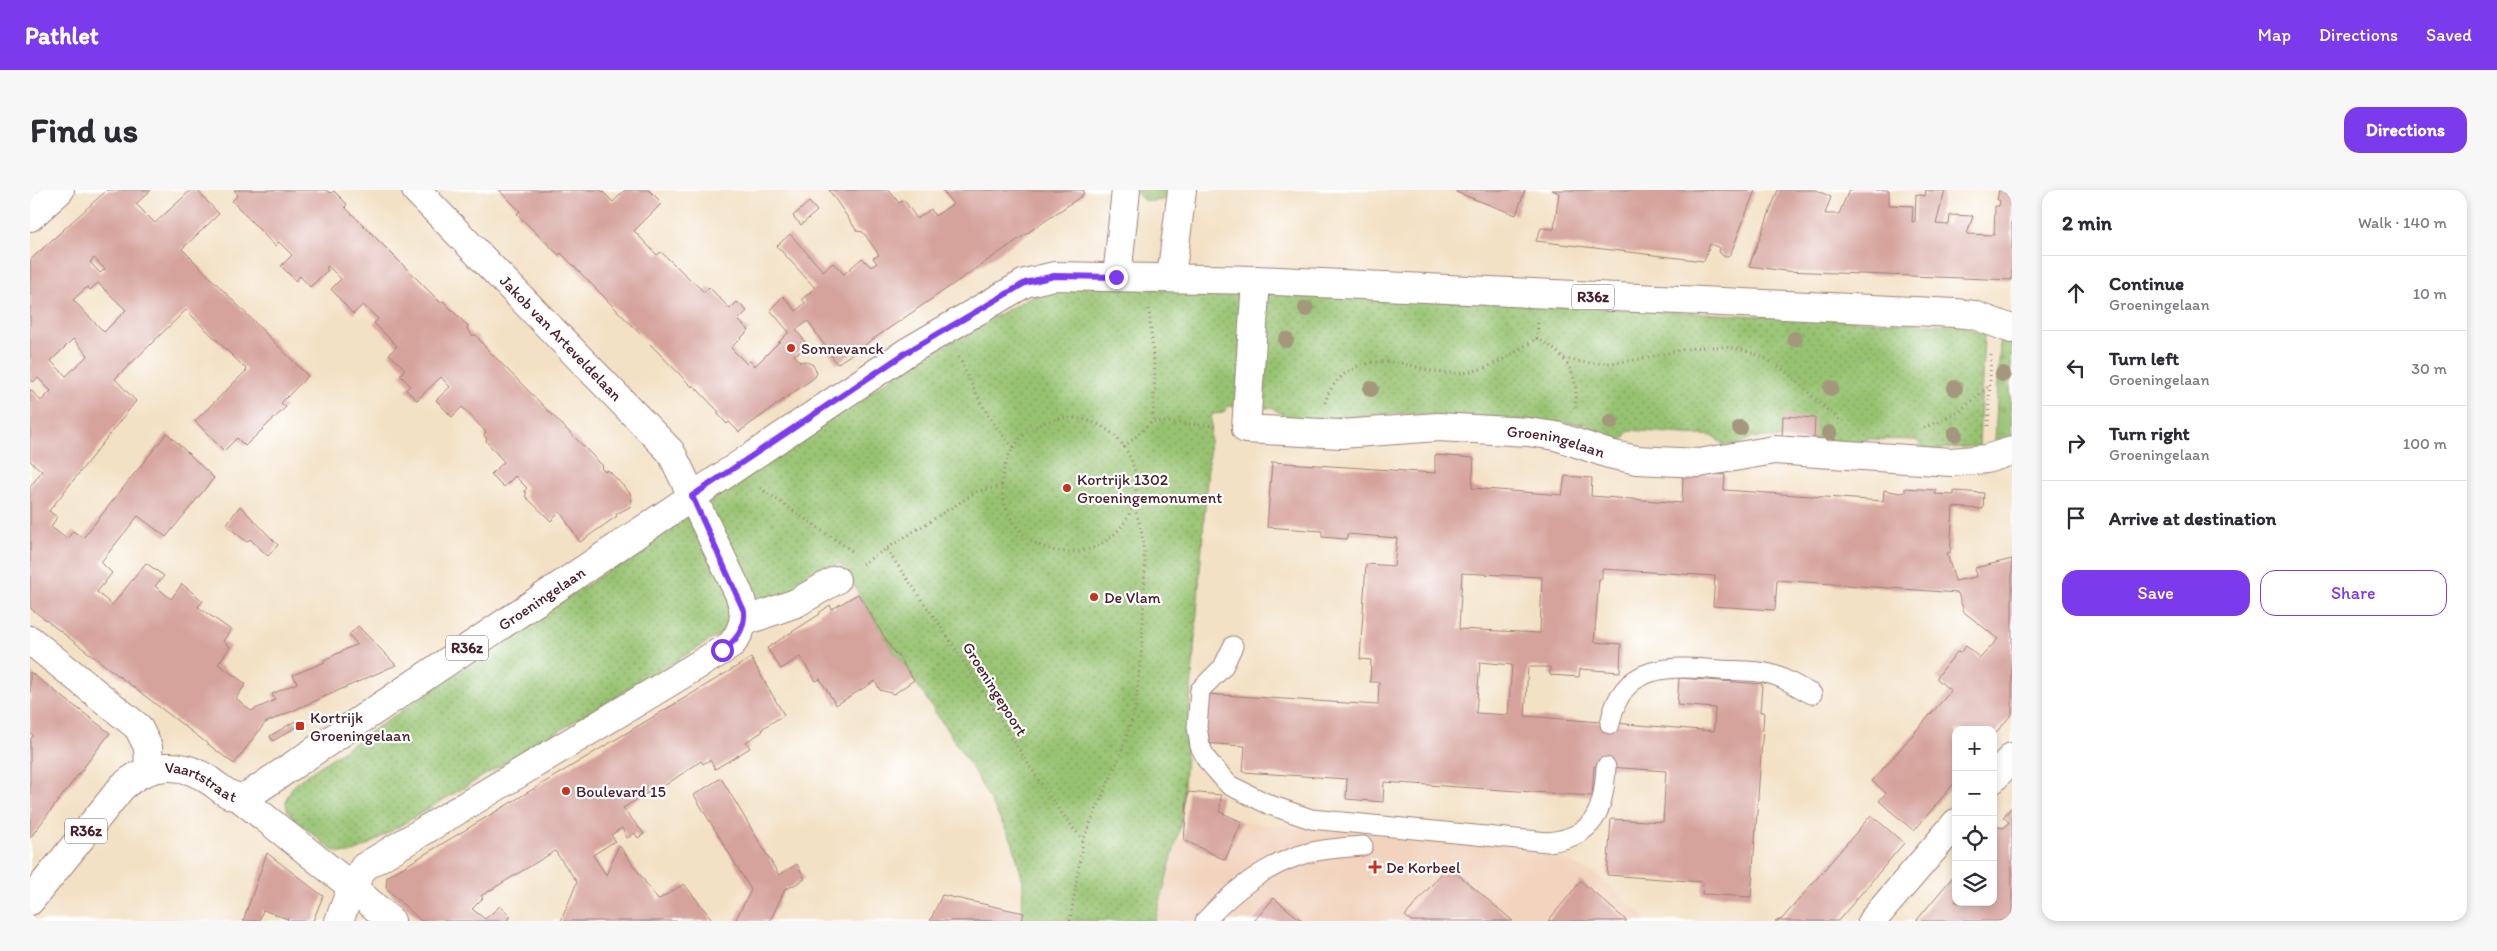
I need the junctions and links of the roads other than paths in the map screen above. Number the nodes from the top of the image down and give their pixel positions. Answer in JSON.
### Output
{"nodes":[{"id":1,"x":60,"y":190,"type":"edge"},
{"id":2,"x":416,"y":190,"type":"edge"},
{"id":3,"x":1126,"y":190,"type":"edge"},
{"id":4,"x":1182,"y":190,"type":"edge"},
{"id":5,"x":30,"y":217,"type":"edge"},
{"id":6,"x":1116,"y":277,"type":"junction"},
{"id":7,"x":1158,"y":278,"type":"junction"},
{"id":8,"x":1256,"y":280,"type":"junction"},
{"id":9,"x":2002,"y":325,"type":"edge"},
{"id":10,"x":2012,"y":451,"type":"edge"},
{"id":11,"x":692,"y":496,"type":"junction"},
{"id":12,"x":836,"y":580,"type":"dead end"},
{"id":13,"x":745,"y":621,"type":"junction"},
{"id":14,"x":30,"y":640,"type":"edge"},
{"id":15,"x":1233,"y":646,"type":"dead end"},
{"id":16,"x":1812,"y":694,"type":"dead end"},
{"id":17,"x":1610,"y":724,"type":"dead end"},
{"id":18,"x":2012,"y":757,"type":"edge"},
{"id":19,"x":1606,"y":767,"type":"dead end"},
{"id":20,"x":150,"y":769,"type":"junction"},
{"id":21,"x":1997,"y":774,"type":"edge"},
{"id":22,"x":240,"y":798,"type":"junction"},
{"id":23,"x":1952,"y":828,"type":"edge"},
{"id":24,"x":1363,"y":846,"type":"dead end"},
{"id":25,"x":352,"y":887,"type":"junction"},
{"id":26,"x":30,"y":901,"type":"edge"},
{"id":27,"x":340,"y":921,"type":"edge"},
{"id":28,"x":391,"y":921,"type":"edge"},
{"id":29,"x":1205,"y":921,"type":"edge"},
{"id":30,"x":1872,"y":921,"type":"edge"}],
"edges":[{"from":1,"to":5,"type":"street"},
{"from":2,"to":11,"type":"street","name":"Jakob van Arteveldelaan"},
{"from":3,"to":6,"type":"street"},
{"from":4,"to":7,"type":"street"},
{"from":6,"to":7,"type":"street","name":"Groeningelaan","number":"R36z"},
{"from":6,"to":11,"type":"street","name":"Groeningelaan","number":"R36z"},
{"from":7,"to":8,"type":"street","name":"Groeningelaan","number":"R36z"},
{"from":8,"to":9,"type":"street","name":"Groeningelaan","number":"R36z"},
{"from":8,"to":10,"type":"street","name":"Groeningelaan"},
{"from":11,"to":13,"type":"street"},
{"from":11,"to":22,"type":"street","name":"Groeningelaan","number":"R36z"},
{"from":12,"to":13,"type":"street"},
{"from":13,"to":25,"type":"street"},
{"from":14,"to":20,"type":"street","name":"Vaartstraat"},
{"from":15,"to":19,"type":"lane"},
{"from":16,"to":17,"type":"lane"},
{"from":18,"to":21,"type":"street"},
{"from":20,"to":22,"type":"street","name":"Vaartstraat"},
{"from":20,"to":26,"type":"street","number":"R36z"},
{"from":22,"to":25,"type":"street","name":"Vaartstraat"},
{"from":23,"to":30,"type":"street"},
{"from":24,"to":29,"type":"lane"},
{"from":25,"to":27,"type":"street"},
{"from":25,"to":28,"type":"street","name":"Vaartstraat"}]}
